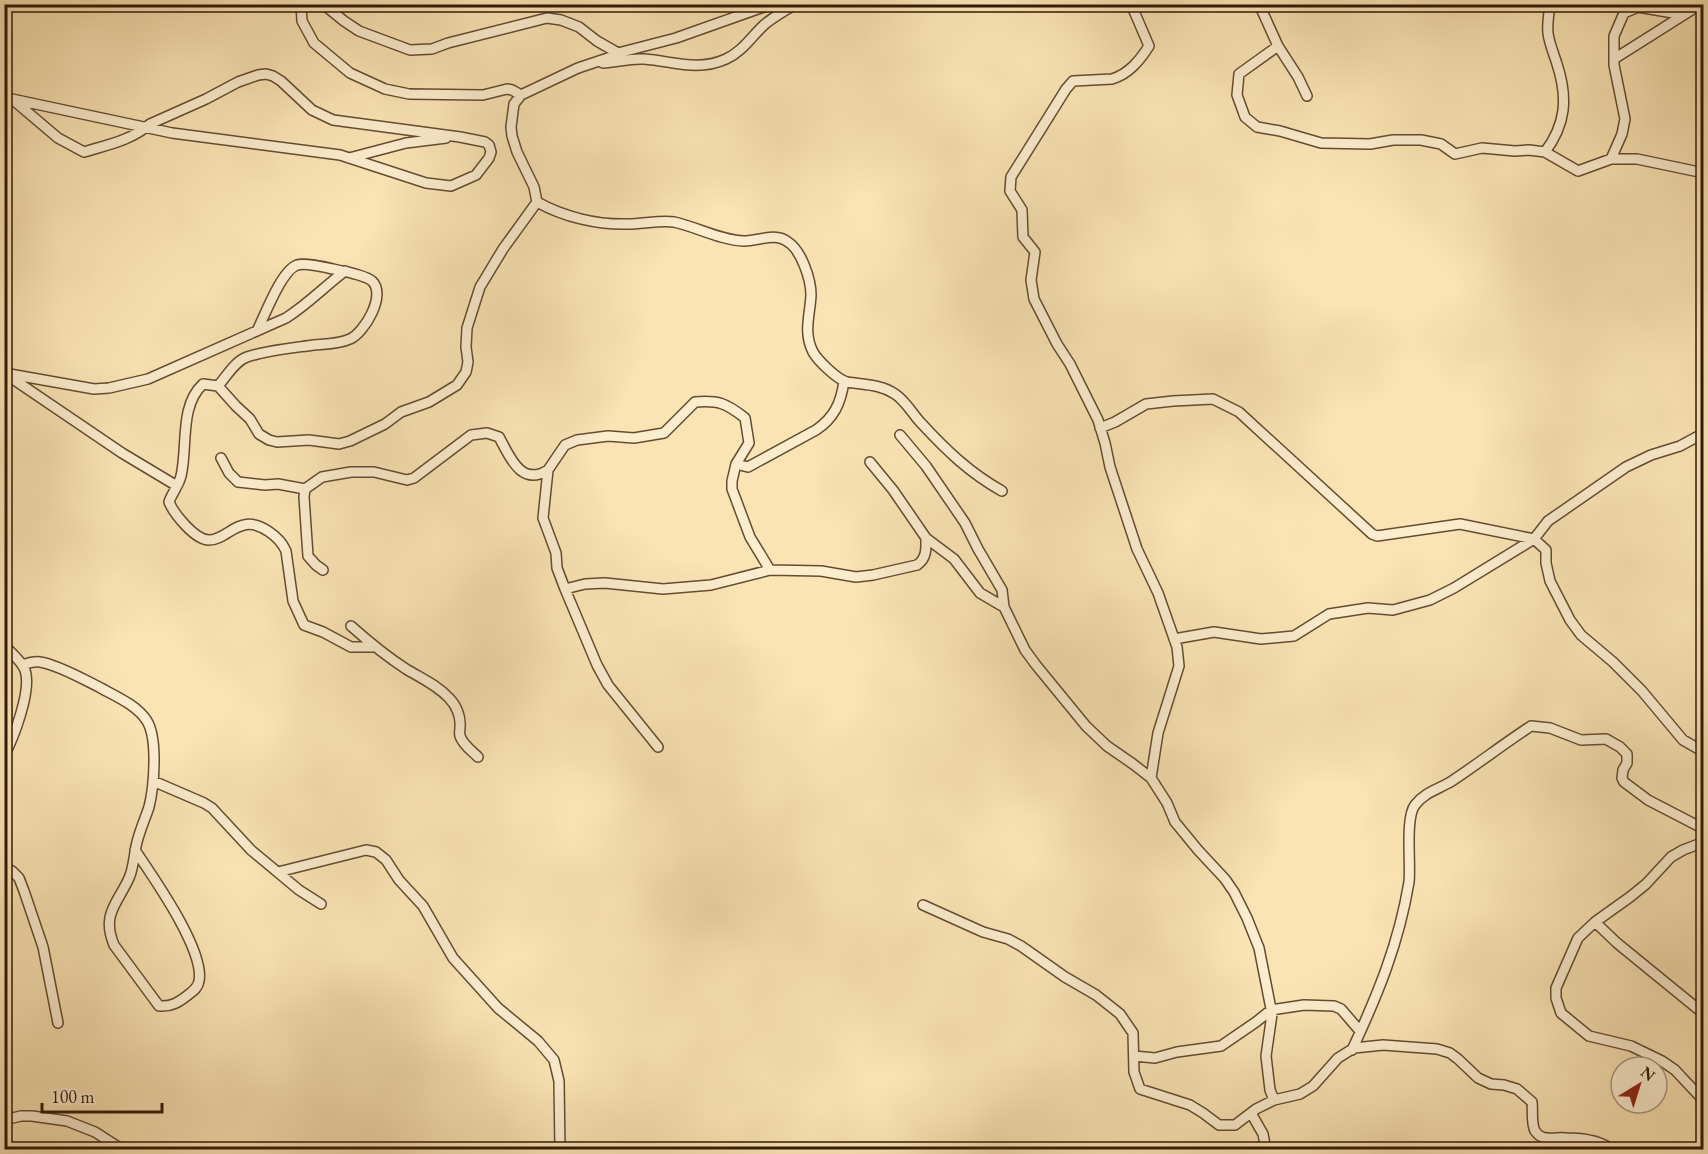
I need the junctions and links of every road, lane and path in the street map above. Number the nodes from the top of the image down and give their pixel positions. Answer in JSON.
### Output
{"nodes":[{"id":1,"x":300,"y":4,"type":"edge"},
{"id":2,"x":323,"y":4,"type":"edge"},
{"id":3,"x":772,"y":4,"type":"edge"},
{"id":4,"x":795,"y":4,"type":"edge"},
{"id":5,"x":1131,"y":4,"type":"edge"},
{"id":6,"x":1259,"y":4,"type":"edge"},
{"id":7,"x":1550,"y":4,"type":"edge"},
{"id":8,"x":1701,"y":4,"type":"edge"},
{"id":9,"x":1680,"y":17,"type":"junction"},
{"id":10,"x":1278,"y":46,"type":"junction"},
{"id":11,"x":618,"y":53,"type":"junction"},
{"id":12,"x":1614,"y":59,"type":"junction"},
{"id":13,"x":592,"y":64,"type":"junction"},
{"id":14,"x":521,"y":95,"type":"junction"},
{"id":15,"x":1307,"y":96,"type":"dead end"},
{"id":16,"x":8,"y":98,"type":"edge"},
{"id":17,"x":146,"y":128,"type":"junction"},
{"id":18,"x":460,"y":137,"type":"junction"},
{"id":19,"x":1545,"y":152,"type":"junction"},
{"id":20,"x":349,"y":158,"type":"junction"},
{"id":21,"x":1611,"y":159,"type":"junction"},
{"id":22,"x":1704,"y":173,"type":"edge"},
{"id":23,"x":537,"y":202,"type":"junction"},
{"id":24,"x":345,"y":271,"type":"junction"},
{"id":25,"x":257,"y":331,"type":"junction"},
{"id":26,"x":4,"y":373,"type":"edge"},
{"id":27,"x":844,"y":381,"type":"junction"},
{"id":28,"x":218,"y":386,"type":"junction"},
{"id":29,"x":1100,"y":428,"type":"junction"},
{"id":30,"x":1704,"y":433,"type":"edge"},
{"id":31,"x":900,"y":435,"type":"dead end"},
{"id":32,"x":221,"y":458,"type":"dead end"},
{"id":33,"x":870,"y":462,"type":"dead end"},
{"id":34,"x":736,"y":464,"type":"junction"},
{"id":35,"x":548,"y":470,"type":"junction"},
{"id":36,"x":177,"y":486,"type":"junction"},
{"id":37,"x":305,"y":489,"type":"junction"},
{"id":38,"x":1002,"y":491,"type":"dead end"},
{"id":39,"x":926,"y":538,"type":"junction"},
{"id":40,"x":1534,"y":539,"type":"junction"},
{"id":41,"x":323,"y":570,"type":"dead end"},
{"id":42,"x":770,"y":570,"type":"junction"},
{"id":43,"x":565,"y":589,"type":"junction"},
{"id":44,"x":1004,"y":607,"type":"junction"},
{"id":45,"x":351,"y":626,"type":"dead end"},
{"id":46,"x":1174,"y":639,"type":"junction"},
{"id":47,"x":4,"y":645,"type":"edge"},
{"id":48,"x":374,"y":647,"type":"junction"},
{"id":49,"x":22,"y":665,"type":"junction"},
{"id":50,"x":658,"y":747,"type":"dead end"},
{"id":51,"x":1704,"y":752,"type":"edge"},
{"id":52,"x":4,"y":756,"type":"edge"},
{"id":53,"x":478,"y":757,"type":"dead end"},
{"id":54,"x":1151,"y":778,"type":"junction"},
{"id":55,"x":153,"y":782,"type":"junction"},
{"id":56,"x":1704,"y":829,"type":"edge"},
{"id":57,"x":1704,"y":842,"type":"edge"},
{"id":58,"x":135,"y":850,"type":"junction"},
{"id":59,"x":4,"y":867,"type":"edge"},
{"id":60,"x":278,"y":872,"type":"junction"},
{"id":61,"x":321,"y":904,"type":"dead end"},
{"id":62,"x":923,"y":905,"type":"dead end"},
{"id":63,"x":1595,"y":922,"type":"junction"},
{"id":64,"x":1271,"y":1010,"type":"junction"},
{"id":65,"x":1704,"y":1014,"type":"edge"},
{"id":66,"x":58,"y":1023,"type":"dead end"},
{"id":67,"x":1360,"y":1031,"type":"junction"},
{"id":68,"x":1352,"y":1050,"type":"junction"},
{"id":69,"x":1134,"y":1056,"type":"junction"},
{"id":70,"x":1274,"y":1100,"type":"junction"},
{"id":71,"x":1704,"y":1101,"type":"edge"},
{"id":72,"x":1251,"y":1113,"type":"junction"},
{"id":73,"x":4,"y":1120,"type":"edge"},
{"id":74,"x":123,"y":1149,"type":"edge"},
{"id":75,"x":560,"y":1149,"type":"edge"},
{"id":76,"x":1266,"y":1149,"type":"edge"},
{"id":77,"x":1612,"y":1149,"type":"edge"}],
"edges":[{"from":1,"to":14,"type":"street"},
{"from":2,"to":11,"type":"street"},
{"from":3,"to":11,"type":"street"},
{"from":4,"to":13,"type":"street"},
{"from":5,"to":29,"type":"street"},
{"from":6,"to":10,"type":"street"},
{"from":7,"to":19,"type":"street"},
{"from":8,"to":9,"type":"street"},
{"from":9,"to":12,"type":"street"},
{"from":9,"to":12,"type":"street"},
{"from":10,"to":15,"type":"street"},
{"from":10,"to":19,"type":"street"},
{"from":11,"to":13,"type":"street"},
{"from":12,"to":21,"type":"street"},
{"from":13,"to":14,"type":"street"},
{"from":14,"to":23,"type":"street"},
{"from":16,"to":17,"type":"street"},
{"from":16,"to":17,"type":"street"},
{"from":17,"to":18,"type":"street"},
{"from":17,"to":20,"type":"street"},
{"from":18,"to":20,"type":"street"},
{"from":18,"to":20,"type":"street"},
{"from":19,"to":21,"type":"street"},
{"from":21,"to":22,"type":"street"},
{"from":23,"to":27,"type":"street"},
{"from":23,"to":28,"type":"street"},
{"from":24,"to":25,"type":"street"},
{"from":24,"to":25,"type":"street"},
{"from":24,"to":28,"type":"street"},
{"from":25,"to":26,"type":"street"},
{"from":26,"to":36,"type":"street"},
{"from":27,"to":34,"type":"street"},
{"from":27,"to":38,"type":"street"},
{"from":28,"to":36,"type":"street"},
{"from":29,"to":40,"type":"street"},
{"from":29,"to":46,"type":"street"},
{"from":30,"to":40,"type":"street"},
{"from":31,"to":44,"type":"street"},
{"from":32,"to":37,"type":"street"},
{"from":33,"to":39,"type":"street"},
{"from":34,"to":35,"type":"street"},
{"from":34,"to":42,"type":"street"},
{"from":35,"to":37,"type":"street"},
{"from":35,"to":43,"type":"street"},
{"from":36,"to":48,"type":"street"},
{"from":37,"to":41,"type":"street"},
{"from":39,"to":42,"type":"street"},
{"from":39,"to":44,"type":"street"},
{"from":40,"to":46,"type":"street"},
{"from":40,"to":51,"type":"street"},
{"from":42,"to":43,"type":"street"},
{"from":43,"to":50,"type":"street"},
{"from":44,"to":54,"type":"street"},
{"from":45,"to":48,"type":"street"},
{"from":46,"to":54,"type":"street"},
{"from":47,"to":49,"type":"street"},
{"from":48,"to":53,"type":"street"},
{"from":49,"to":52,"type":"street"},
{"from":49,"to":55,"type":"street"},
{"from":54,"to":64,"type":"street"},
{"from":55,"to":58,"type":"street"},
{"from":55,"to":60,"type":"street"},
{"from":56,"to":67,"type":"street"},
{"from":57,"to":63,"type":"street"},
{"from":58,"to":58,"type":"street"},
{"from":59,"to":66,"type":"street"},
{"from":60,"to":61,"type":"street"},
{"from":60,"to":75,"type":"street"},
{"from":62,"to":69,"type":"street"},
{"from":63,"to":65,"type":"street"},
{"from":63,"to":71,"type":"street"},
{"from":64,"to":67,"type":"street"},
{"from":64,"to":69,"type":"street"},
{"from":64,"to":70,"type":"street"},
{"from":67,"to":68,"type":"street"},
{"from":68,"to":70,"type":"street"},
{"from":68,"to":77,"type":"street"},
{"from":69,"to":72,"type":"street"},
{"from":70,"to":72,"type":"street"},
{"from":72,"to":76,"type":"street"},
{"from":73,"to":74,"type":"street"}]}
